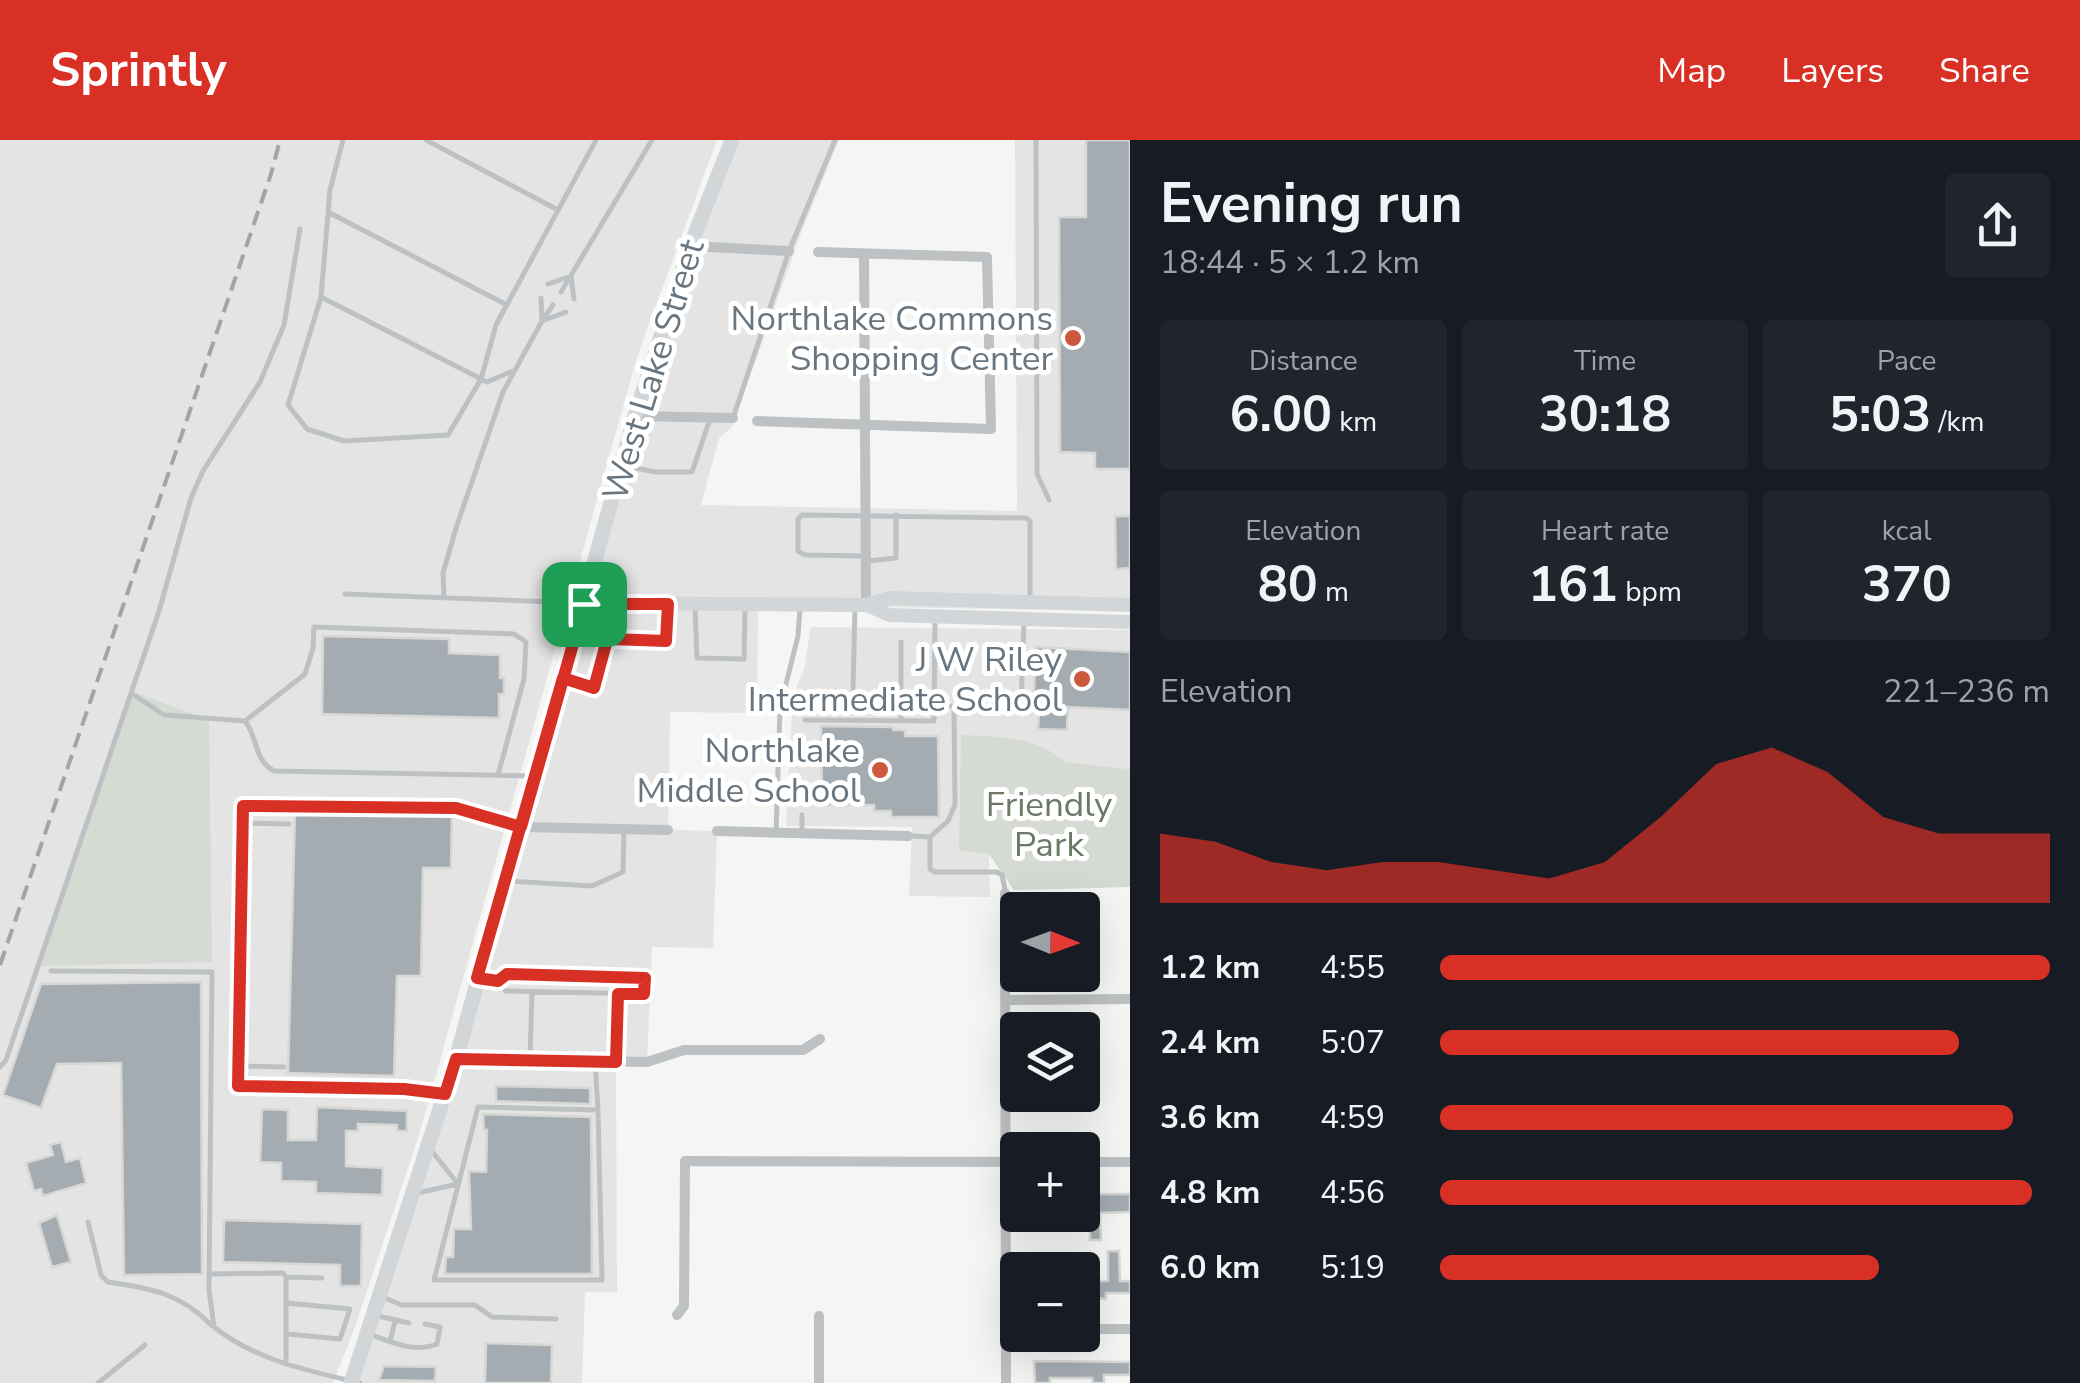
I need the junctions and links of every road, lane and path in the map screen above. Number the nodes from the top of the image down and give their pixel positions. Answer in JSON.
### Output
{"nodes":[{"id":1,"x":343,"y":140,"type":"edge"},
{"id":2,"x":426,"y":140,"type":"edge"},
{"id":3,"x":596,"y":140,"type":"edge"},
{"id":4,"x":652,"y":140,"type":"edge"},
{"id":5,"x":732,"y":140,"type":"edge"},
{"id":6,"x":835,"y":140,"type":"edge"},
{"id":7,"x":1036,"y":140,"type":"edge"},
{"id":8,"x":558,"y":210,"type":"junction"},
{"id":9,"x":328,"y":212,"type":"junction"},
{"id":10,"x":300,"y":229,"type":"dead end"},
{"id":11,"x":690,"y":246,"type":"junction"},
{"id":12,"x":789,"y":251,"type":"junction"},
{"id":13,"x":818,"y":252,"type":"dead end"},
{"id":14,"x":864,"y":254,"type":"junction"},
{"id":15,"x":571,"y":276,"type":"junction"},
{"id":16,"x":548,"y":284,"type":"dead end"},
{"id":17,"x":561,"y":292,"type":"dead end"},
{"id":18,"x":322,"y":296,"type":"junction"},
{"id":19,"x":541,"y":298,"type":"dead end"},
{"id":20,"x":574,"y":299,"type":"dead end"},
{"id":21,"x":507,"y":305,"type":"junction"},
{"id":22,"x":553,"y":305,"type":"dead end"},
{"id":23,"x":566,"y":312,"type":"dead end"},
{"id":24,"x":542,"y":321,"type":"junction"},
{"id":25,"x":515,"y":370,"type":"junction"},
{"id":26,"x":481,"y":379,"type":"junction"},
{"id":27,"x":635,"y":416,"type":"junction"},
{"id":28,"x":711,"y":418,"type":"junction"},
{"id":29,"x":732,"y":418,"type":"joint"},
{"id":30,"x":758,"y":421,"type":"dead end"},
{"id":31,"x":865,"y":426,"type":"junction"},
{"id":32,"x":622,"y":465,"type":"junction"},
{"id":33,"x":1050,"y":500,"type":"dead end"},
{"id":34,"x":866,"y":514,"type":"junction"},
{"id":35,"x":896,"y":514,"type":"junction"},
{"id":36,"x":866,"y":558,"type":"junction"},
{"id":37,"x":345,"y":594,"type":"dead end"},
{"id":38,"x":444,"y":598,"type":"junction"},
{"id":39,"x":1030,"y":602,"type":"junction"},
{"id":40,"x":584,"y":604,"type":"junction"},
{"id":41,"x":668,"y":604,"type":"junction"},
{"id":42,"x":695,"y":604,"type":"junction"},
{"id":43,"x":746,"y":604,"type":"junction"},
{"id":44,"x":801,"y":605,"type":"junction"},
{"id":45,"x":860,"y":605,"type":"junction"},
{"id":46,"x":1130,"y":605,"type":"edge"},
{"id":47,"x":935,"y":616,"type":"junction"},
{"id":48,"x":1024,"y":619,"type":"junction"},
{"id":49,"x":1130,"y":622,"type":"edge"},
{"id":50,"x":900,"y":642,"type":"dead end"},
{"id":51,"x":563,"y":678,"type":"junction"},
{"id":52,"x":853,"y":689,"type":"dead end"},
{"id":53,"x":131,"y":693,"type":"junction"},
{"id":54,"x":934,"y":706,"type":"junction"},
{"id":55,"x":954,"y":706,"type":"junction"},
{"id":56,"x":805,"y":720,"type":"dead end"},
{"id":57,"x":900,"y":720,"type":"junction"},
{"id":58,"x":245,"y":721,"type":"junction"},
{"id":59,"x":498,"y":775,"type":"junction"},
{"id":60,"x":535,"y":776,"type":"junction"},
{"id":61,"x":802,"y":815,"type":"dead end"},
{"id":62,"x":242,"y":823,"type":"junction"},
{"id":63,"x":290,"y":824,"type":"dead end"},
{"id":64,"x":521,"y":827,"type":"junction"},
{"id":65,"x":624,"y":829,"type":"junction"},
{"id":66,"x":668,"y":830,"type":"dead end"},
{"id":67,"x":717,"y":832,"type":"dead end"},
{"id":68,"x":776,"y":833,"type":"junction"},
{"id":69,"x":802,"y":834,"type":"junction"},
{"id":70,"x":908,"y":836,"type":"joint"},
{"id":71,"x":930,"y":837,"type":"junction"},
{"id":72,"x":507,"y":880,"type":"junction"},
{"id":73,"x":1006,"y":892,"type":"edge"},
{"id":74,"x":51,"y":971,"type":"dead end"},
{"id":75,"x":477,"y":978,"type":"junction"},
{"id":76,"x":498,"y":981,"type":"junction"},
{"id":77,"x":532,"y":992,"type":"junction"},
{"id":78,"x":1006,"y":992,"type":"edge"},
{"id":79,"x":618,"y":994,"type":"junction"},
{"id":80,"x":1130,"y":999,"type":"edge"},
{"id":81,"x":1006,"y":1000,"type":"junction"},
{"id":82,"x":820,"y":1038,"type":"dead end"},
{"id":83,"x":456,"y":1059,"type":"junction"},
{"id":84,"x":530,"y":1060,"type":"junction"},
{"id":85,"x":595,"y":1061,"type":"junction"},
{"id":86,"x":616,"y":1062,"type":"junction"},
{"id":87,"x":238,"y":1066,"type":"junction"},
{"id":88,"x":284,"y":1067,"type":"dead end"},
{"id":89,"x":0,"y":1068,"type":"edge"},
{"id":90,"x":445,"y":1094,"type":"junction"},
{"id":91,"x":598,"y":1110,"type":"junction"},
{"id":92,"x":1011,"y":1132,"type":"edge"},
{"id":93,"x":429,"y":1147,"type":"junction"},
{"id":94,"x":1000,"y":1162,"type":"edge"},
{"id":95,"x":1100,"y":1162,"type":"edge"},
{"id":96,"x":1130,"y":1162,"type":"edge"},
{"id":97,"x":458,"y":1184,"type":"junction"},
{"id":98,"x":414,"y":1194,"type":"junction"},
{"id":99,"x":88,"y":1222,"type":"dead end"},
{"id":100,"x":210,"y":1274,"type":"junction"},
{"id":101,"x":286,"y":1277,"type":"junction"},
{"id":102,"x":322,"y":1278,"type":"dead end"},
{"id":103,"x":382,"y":1296,"type":"junction"},
{"id":104,"x":286,"y":1303,"type":"junction"},
{"id":105,"x":376,"y":1315,"type":"junction"},
{"id":106,"x":677,"y":1315,"type":"dead end"},
{"id":107,"x":819,"y":1316,"type":"dead end"},
{"id":108,"x":556,"y":1319,"type":"dead end"},
{"id":109,"x":396,"y":1322,"type":"junction"},
{"id":110,"x":409,"y":1324,"type":"dead end"},
{"id":111,"x":425,"y":1324,"type":"dead end"},
{"id":112,"x":214,"y":1327,"type":"junction"},
{"id":113,"x":1100,"y":1329,"type":"edge"},
{"id":114,"x":1130,"y":1329,"type":"edge"},
{"id":115,"x":287,"y":1334,"type":"junction"},
{"id":116,"x":369,"y":1334,"type":"junction"},
{"id":117,"x":390,"y":1341,"type":"junction"},
{"id":118,"x":145,"y":1345,"type":"dead end"},
{"id":119,"x":1010,"y":1352,"type":"edge"},
{"id":120,"x":286,"y":1364,"type":"junction"},
{"id":121,"x":354,"y":1382,"type":"edge"},
{"id":122,"x":98,"y":1383,"type":"edge"},
{"id":123,"x":819,"y":1383,"type":"edge"},
{"id":124,"x":1006,"y":1383,"type":"edge"}],
"edges":[{"from":1,"to":9,"type":"lane"},
{"from":2,"to":8,"type":"lane"},
{"from":3,"to":8,"type":"lane"},
{"from":4,"to":15,"type":"lane"},
{"from":5,"to":11,"type":"main road","name":"West Lake Street"},
{"from":6,"to":12,"type":"lane"},
{"from":7,"to":33,"type":"lane"},
{"from":8,"to":21,"type":"lane"},
{"from":9,"to":18,"type":"lane"},
{"from":9,"to":21,"type":"lane"},
{"from":10,"to":53,"type":"lane"},
{"from":11,"to":12,"type":"street"},
{"from":11,"to":27,"type":"main road","name":"West Lake Street"},
{"from":12,"to":29,"type":"lane"},
{"from":13,"to":14,"type":"street"},
{"from":14,"to":31,"type":"street"},
{"from":14,"to":31,"type":"street"},
{"from":15,"to":16,"type":"lane"},
{"from":15,"to":17,"type":"lane"},
{"from":15,"to":20,"type":"lane"},
{"from":18,"to":26,"type":"lane"},
{"from":18,"to":26,"type":"lane"},
{"from":19,"to":24,"type":"lane"},
{"from":21,"to":26,"type":"lane"},
{"from":22,"to":24,"type":"lane"},
{"from":23,"to":24,"type":"lane"},
{"from":24,"to":25,"type":"lane"},
{"from":25,"to":26,"type":"lane"},
{"from":25,"to":38,"type":"lane"},
{"from":27,"to":28,"type":"street"},
{"from":27,"to":32,"type":"main road","name":"West Lake Street"},
{"from":28,"to":29,"type":"street"},
{"from":28,"to":32,"type":"lane"},
{"from":30,"to":31,"type":"street"},
{"from":31,"to":34,"type":"street"},
{"from":32,"to":40,"type":"main road","name":"West Lake Street"},
{"from":34,"to":35,"type":"lane"},
{"from":34,"to":36,"type":"street"},
{"from":34,"to":36,"type":"lane"},
{"from":35,"to":36,"type":"lane"},
{"from":35,"to":39,"type":"lane"},
{"from":36,"to":45,"type":"street"},
{"from":37,"to":38,"type":"lane"},
{"from":38,"to":40,"type":"lane"},
{"from":39,"to":45,"type":"main road"},
{"from":39,"to":46,"type":"main road"},
{"from":40,"to":41,"type":"main road"},
{"from":40,"to":51,"type":"main road","name":"West Lake Street"},
{"from":41,"to":42,"type":"main road"},
{"from":41,"to":51,"type":"lane"},
{"from":42,"to":43,"type":"main road"},
{"from":42,"to":43,"type":"lane"},
{"from":43,"to":44,"type":"main road"},
{"from":44,"to":45,"type":"main road"},
{"from":44,"to":68,"type":"lane"},
{"from":45,"to":47,"type":"main road"},
{"from":45,"to":52,"type":"lane"},
{"from":47,"to":48,"type":"main road"},
{"from":47,"to":54,"type":"lane"},
{"from":48,"to":49,"type":"main road"},
{"from":48,"to":55,"type":"lane"},
{"from":50,"to":57,"type":"lane"},
{"from":51,"to":60,"type":"main road","name":"West Lake Street"},
{"from":53,"to":58,"type":"lane"},
{"from":53,"to":89,"type":"lane"},
{"from":54,"to":55,"type":"lane"},
{"from":54,"to":57,"type":"lane"},
{"from":55,"to":71,"type":"lane"},
{"from":56,"to":57,"type":"lane"},
{"from":58,"to":59,"type":"lane"},
{"from":58,"to":59,"type":"lane"},
{"from":59,"to":60,"type":"lane"},
{"from":60,"to":64,"type":"main road","name":"West Lake Street"},
{"from":61,"to":69,"type":"lane"},
{"from":62,"to":63,"type":"lane"},
{"from":62,"to":64,"type":"lane"},
{"from":62,"to":87,"type":"lane"},
{"from":64,"to":65,"type":"street"},
{"from":64,"to":72,"type":"main road","name":"West Lake Street"},
{"from":65,"to":66,"type":"street"},
{"from":65,"to":72,"type":"lane"},
{"from":67,"to":68,"type":"street"},
{"from":68,"to":69,"type":"street"},
{"from":69,"to":70,"type":"street"},
{"from":70,"to":71,"type":"lane"},
{"from":71,"to":73,"type":"lane"},
{"from":72,"to":75,"type":"main road","name":"West Lake Street"},
{"from":74,"to":100,"type":"lane"},
{"from":75,"to":76,"type":"lane"},
{"from":75,"to":83,"type":"main road","name":"West Lake Street"},
{"from":76,"to":77,"type":"lane"},
{"from":76,"to":79,"type":"lane"},
{"from":77,"to":79,"type":"lane"},
{"from":77,"to":84,"type":"lane"},
{"from":78,"to":81,"type":"street"},
{"from":79,"to":86,"type":"lane"},
{"from":80,"to":81,"type":"street"},
{"from":81,"to":92,"type":"street"},
{"from":82,"to":86,"type":"street"},
{"from":83,"to":84,"type":"street"},
{"from":83,"to":90,"type":"main road","name":"West Lake Street"},
{"from":84,"to":85,"type":"street"},
{"from":85,"to":86,"type":"street"},
{"from":85,"to":91,"type":"lane"},
{"from":87,"to":88,"type":"lane"},
{"from":87,"to":90,"type":"lane"},
{"from":90,"to":93,"type":"main road","name":"West Lake Street"},
{"from":91,"to":97,"type":"lane"},
{"from":91,"to":97,"type":"lane"},
{"from":93,"to":97,"type":"lane"},
{"from":93,"to":98,"type":"main road","name":"West Lake Street"},
{"from":94,"to":106,"type":"street"},
{"from":95,"to":96,"type":"street"},
{"from":97,"to":98,"type":"lane"},
{"from":98,"to":103,"type":"main road","name":"West Lake Street"},
{"from":99,"to":112,"type":"lane"},
{"from":100,"to":101,"type":"lane"},
{"from":100,"to":112,"type":"lane"},
{"from":101,"to":102,"type":"lane"},
{"from":101,"to":104,"type":"lane"},
{"from":103,"to":105,"type":"main road","name":"West Lake Street"},
{"from":103,"to":108,"type":"lane"},
{"from":104,"to":115,"type":"lane"},
{"from":104,"to":115,"type":"lane"},
{"from":105,"to":109,"type":"lane"},
{"from":105,"to":116,"type":"main road","name":"West Lake Street"},
{"from":107,"to":123,"type":"street"},
{"from":109,"to":110,"type":"lane"},
{"from":109,"to":117,"type":"lane"},
{"from":111,"to":117,"type":"lane"},
{"from":112,"to":120,"type":"lane"},
{"from":113,"to":114,"type":"street"},
{"from":115,"to":120,"type":"lane"},
{"from":116,"to":117,"type":"lane"},
{"from":116,"to":121,"type":"main road","name":"West Lake Street"},
{"from":118,"to":122,"type":"lane"},
{"from":119,"to":124,"type":"street"},
{"from":120,"to":121,"type":"lane"}]}
